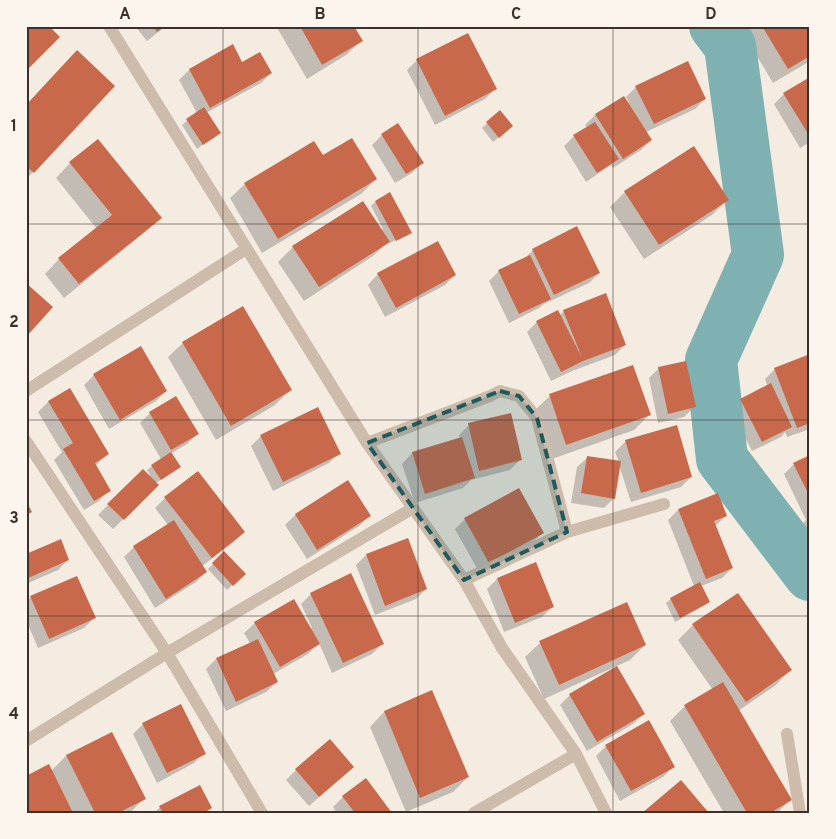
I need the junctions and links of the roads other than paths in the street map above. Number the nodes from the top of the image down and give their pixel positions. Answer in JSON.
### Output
{"nodes":[{"id":1,"x":109,"y":26,"type":"edge"},
{"id":2,"x":246,"y":249,"type":"junction"},
{"id":3,"x":26,"y":391,"type":"edge"},
{"id":4,"x":26,"y":441,"type":"edge"},
{"id":5,"x":367,"y":443,"type":"junction"},
{"id":6,"x":664,"y":504,"type":"dead end"},
{"id":7,"x":413,"y":508,"type":"junction"},
{"id":8,"x":567,"y":532,"type":"junction"},
{"id":9,"x":464,"y":580,"type":"junction"},
{"id":10,"x":167,"y":653,"type":"junction"},
{"id":11,"x":787,"y":734,"type":"dead end"},
{"id":12,"x":26,"y":741,"type":"edge"},
{"id":13,"x":576,"y":754,"type":"junction"},
{"id":14,"x":262,"y":813,"type":"edge"},
{"id":15,"x":474,"y":813,"type":"edge"},
{"id":16,"x":606,"y":813,"type":"edge"},
{"id":17,"x":800,"y":813,"type":"edge"}],
"edges":[{"from":1,"to":2,"type":"street"},
{"from":2,"to":3,"type":"street"},
{"from":2,"to":5,"type":"street"},
{"from":4,"to":10,"type":"street"},
{"from":5,"to":7,"type":"street"},
{"from":5,"to":8,"type":"street"},
{"from":6,"to":8,"type":"street"},
{"from":7,"to":9,"type":"street"},
{"from":7,"to":10,"type":"street"},
{"from":8,"to":9,"type":"street"},
{"from":9,"to":13,"type":"street"},
{"from":10,"to":12,"type":"street"},
{"from":10,"to":14,"type":"street"},
{"from":11,"to":17,"type":"street"},
{"from":13,"to":15,"type":"street"},
{"from":13,"to":16,"type":"street"}]}
